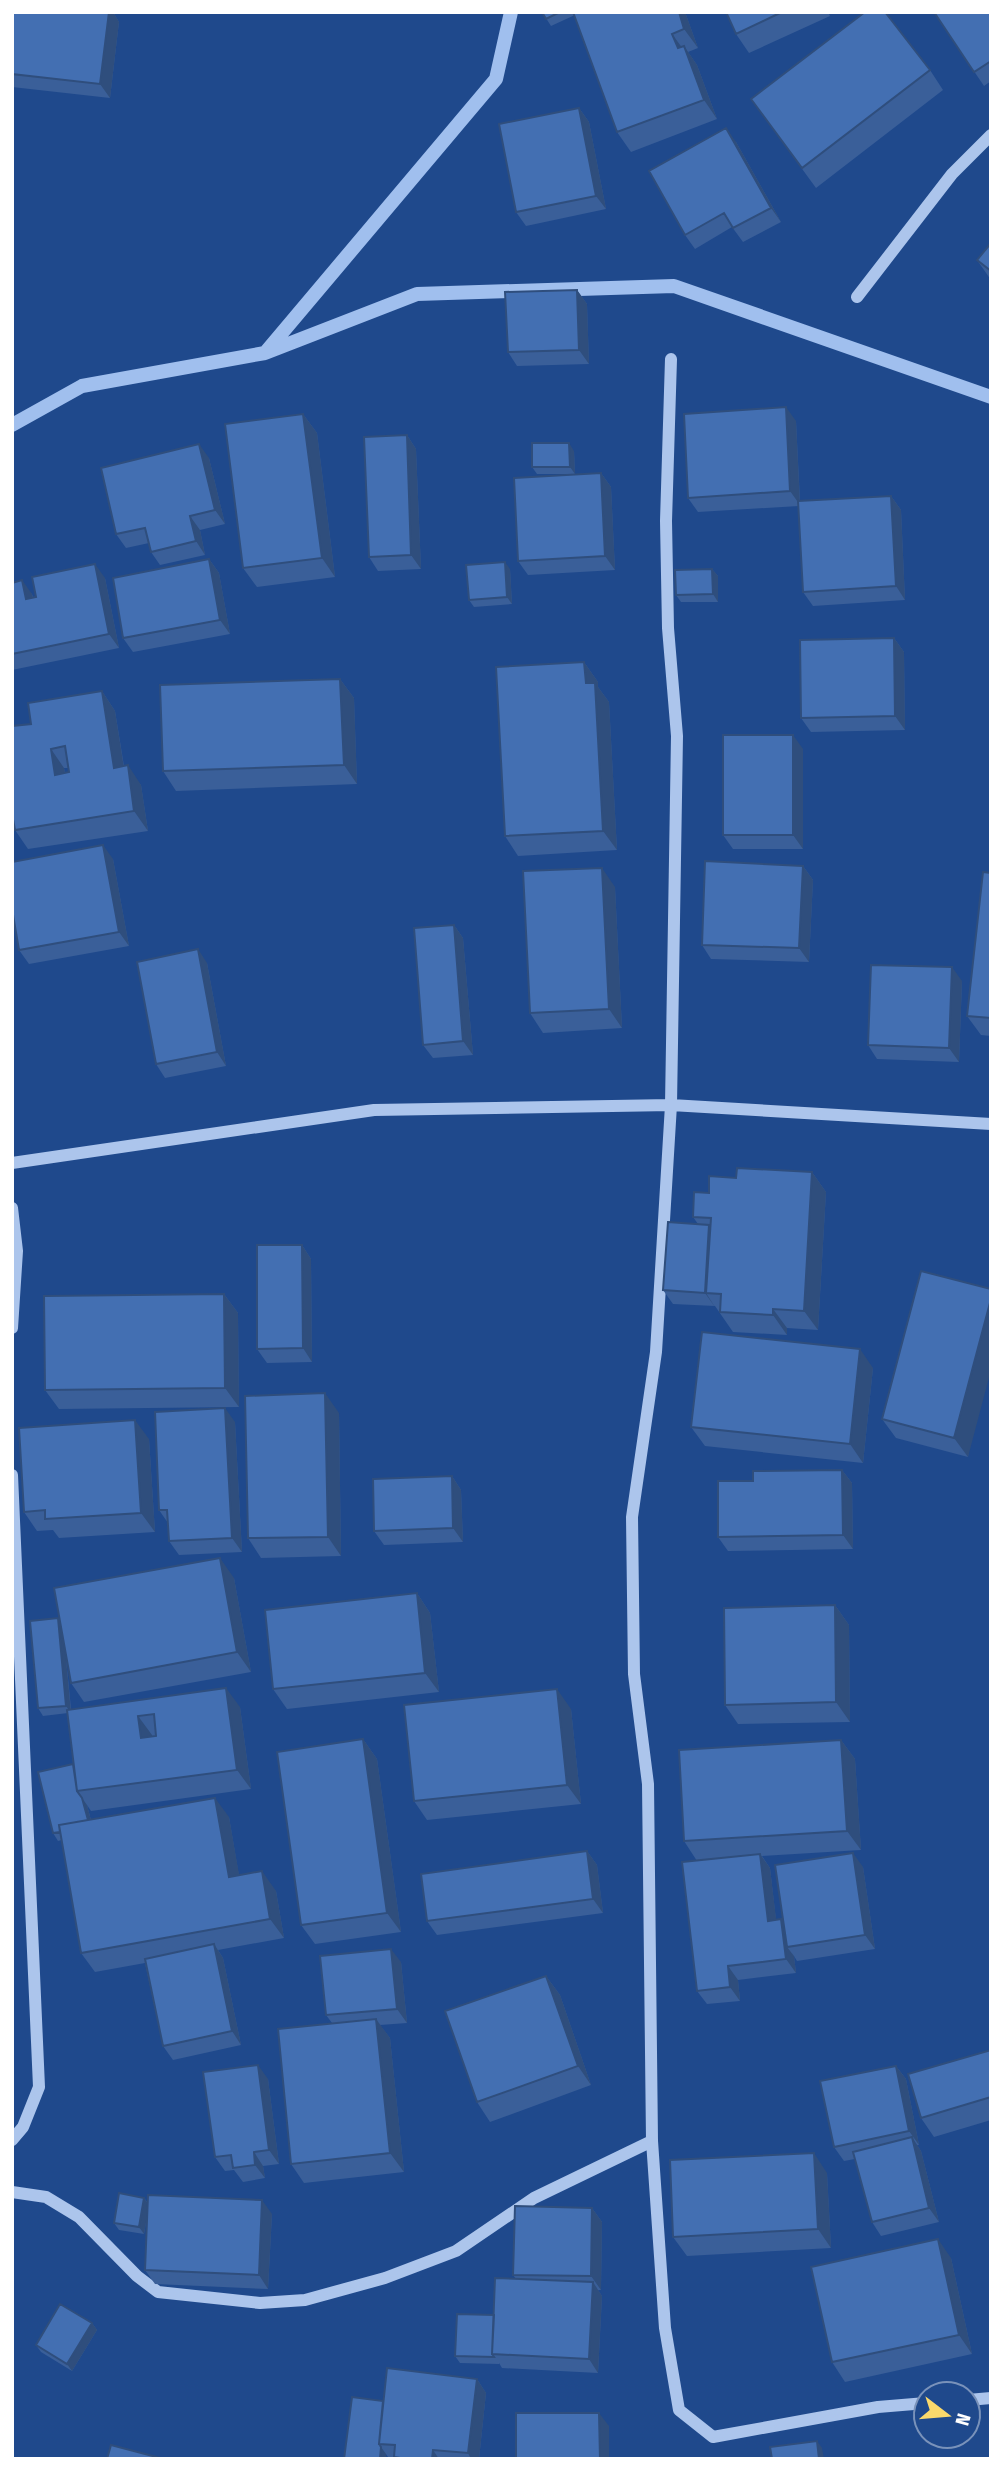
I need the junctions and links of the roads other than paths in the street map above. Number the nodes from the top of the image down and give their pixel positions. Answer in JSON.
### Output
{"nodes":[{"id":1,"x":991,"y":135,"type":"edge"},
{"id":2,"x":857,"y":297,"type":"dead end"},
{"id":3,"x":670,"y":359,"type":"dead end"},
{"id":4,"x":671,"y":1105,"type":"junction"},
{"id":5,"x":991,"y":1124,"type":"edge"},
{"id":6,"x":12,"y":1163,"type":"edge"},
{"id":7,"x":12,"y":1208,"type":"edge"},
{"id":8,"x":12,"y":1328,"type":"edge"},
{"id":9,"x":12,"y":1475,"type":"edge"},
{"id":10,"x":12,"y":2140,"type":"edge"},
{"id":11,"x":652,"y":2141,"type":"junction"},
{"id":12,"x":12,"y":2192,"type":"edge"},
{"id":13,"x":912,"y":2404,"type":"edge"}],
"edges":[{"from":1,"to":2,"type":"street"},
{"from":3,"to":4,"type":"street"},
{"from":4,"to":5,"type":"street"},
{"from":4,"to":6,"type":"street"},
{"from":4,"to":11,"type":"street"},
{"from":7,"to":8,"type":"street"},
{"from":9,"to":10,"type":"street"},
{"from":11,"to":12,"type":"street"},
{"from":11,"to":13,"type":"street"}]}
